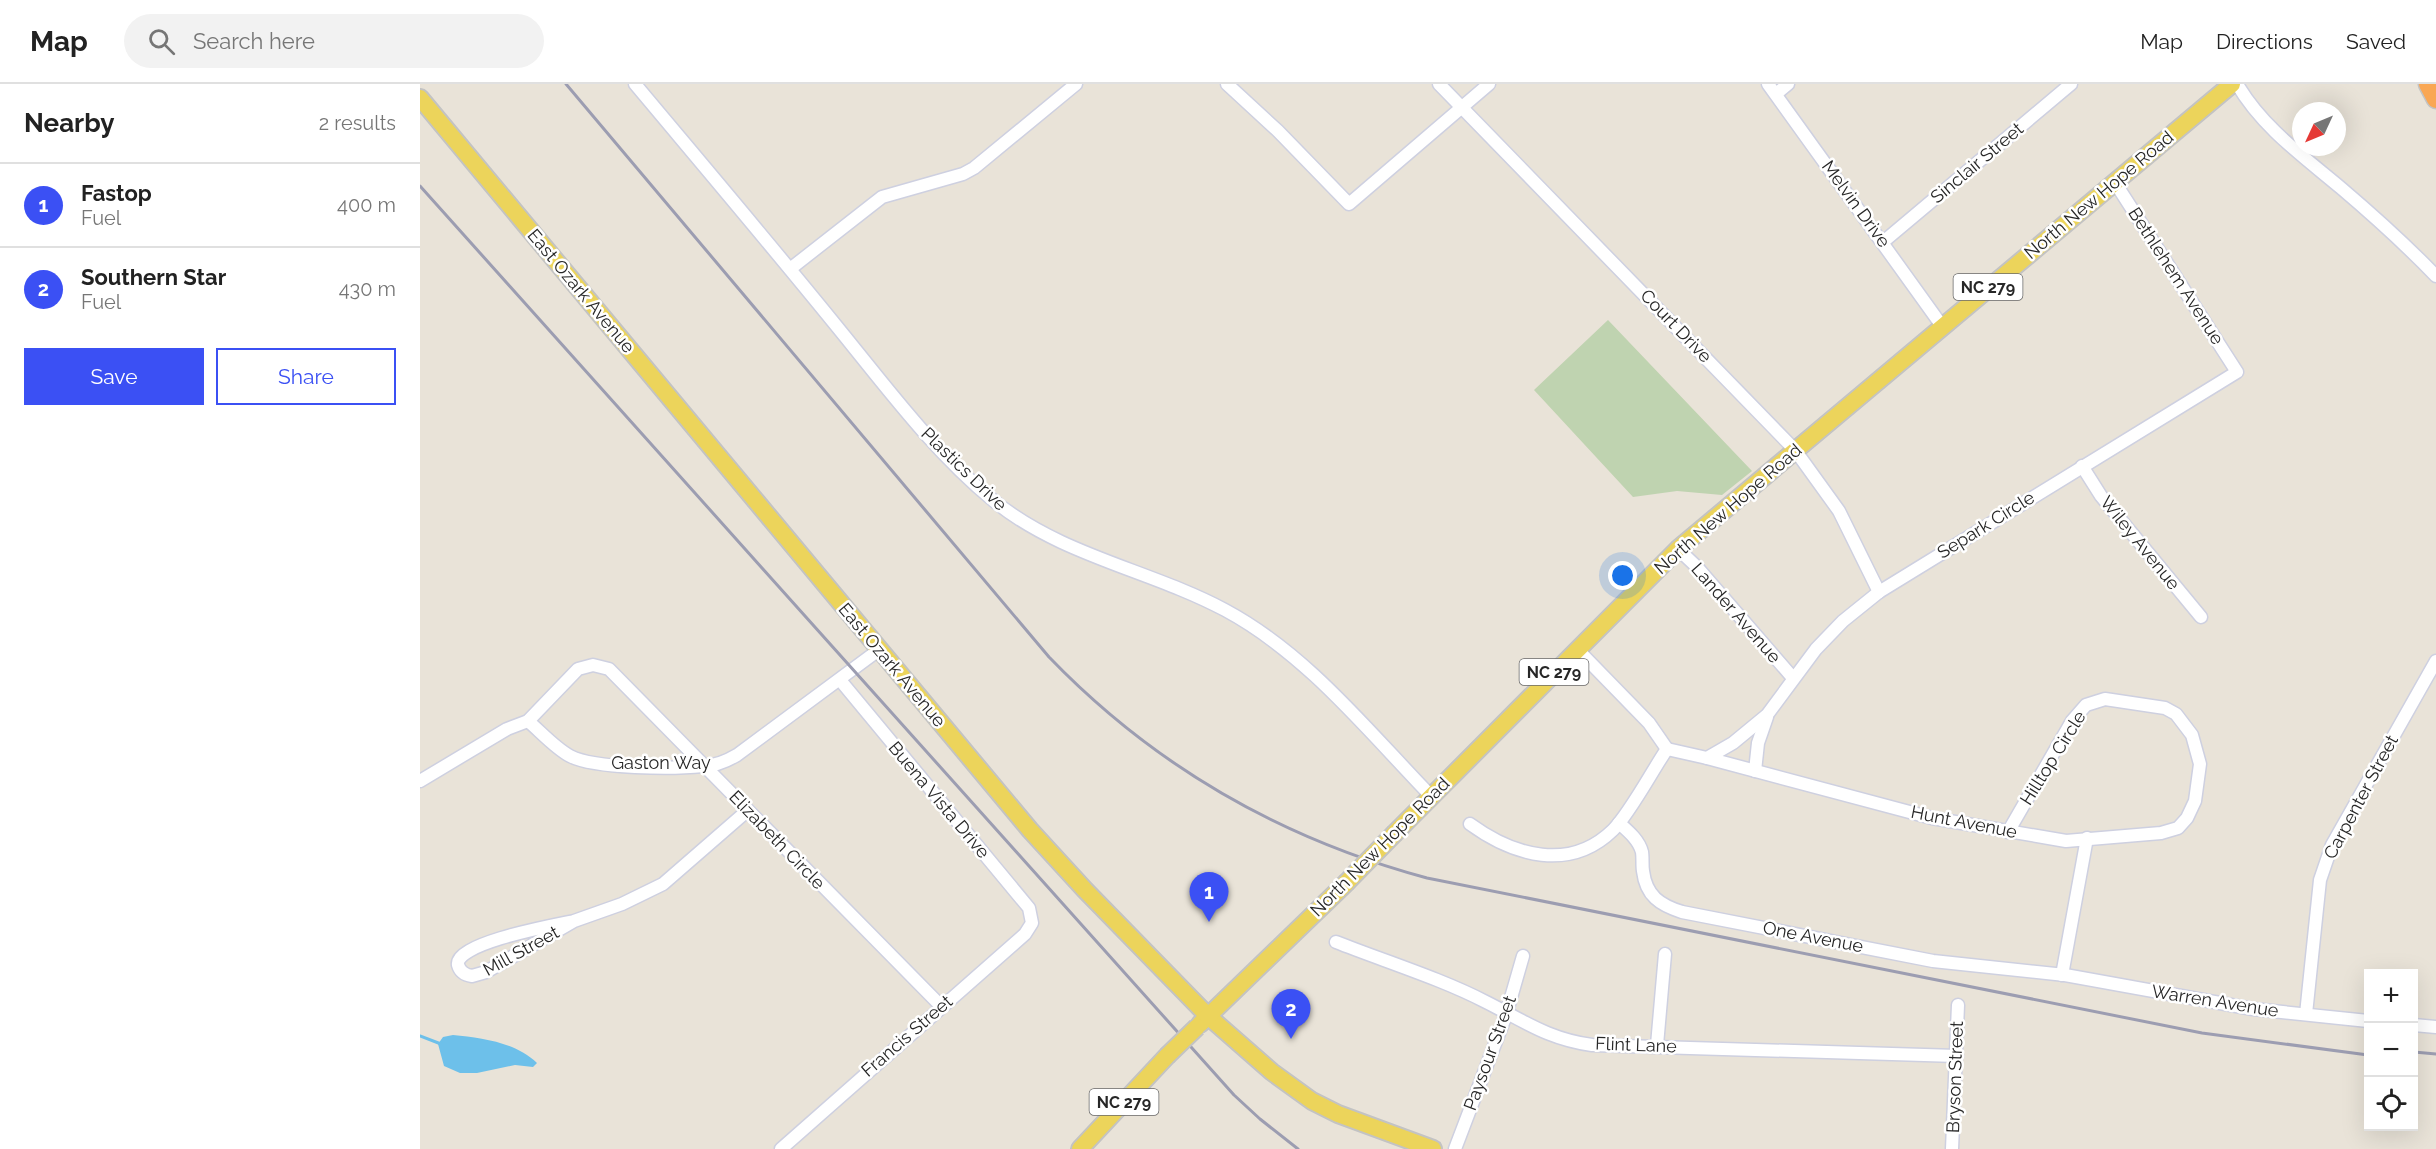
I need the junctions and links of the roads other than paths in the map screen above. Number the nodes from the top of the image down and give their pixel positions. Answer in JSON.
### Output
{"nodes":[{"id":1,"x":636,"y":84,"type":"edge"},
{"id":2,"x":1076,"y":84,"type":"edge"},
{"id":3,"x":1227,"y":84,"type":"edge"},
{"id":4,"x":1439,"y":84,"type":"edge"},
{"id":5,"x":1489,"y":84,"type":"edge"},
{"id":6,"x":1788,"y":84,"type":"edge"},
{"id":7,"x":2071,"y":84,"type":"edge"},
{"id":8,"x":2232,"y":84,"type":"edge"},
{"id":9,"x":2237,"y":84,"type":"edge"},
{"id":10,"x":2428,"y":84,"type":"edge"},
{"id":11,"x":1772,"y":89,"type":"edge"},
{"id":12,"x":420,"y":99,"type":"edge"},
{"id":13,"x":2436,"y":99,"type":"edge"},
{"id":14,"x":1461,"y":106,"type":"junction"},
{"id":15,"x":2114,"y":181,"type":"junction"},
{"id":16,"x":1883,"y":242,"type":"junction"},
{"id":17,"x":790,"y":269,"type":"junction"},
{"id":18,"x":2436,"y":276,"type":"edge"},
{"id":19,"x":1942,"y":326,"type":"junction"},
{"id":20,"x":2237,"y":372,"type":"joint"},
{"id":21,"x":1795,"y":450,"type":"junction"},
{"id":22,"x":2082,"y":466,"type":"junction"},
{"id":23,"x":1678,"y":549,"type":"junction"},
{"id":24,"x":1879,"y":592,"type":"junction"},
{"id":25,"x":2201,"y":617,"type":"dead end"},
{"id":26,"x":880,"y":649,"type":"junction"},
{"id":27,"x":1577,"y":649,"type":"junction"},
{"id":28,"x":2436,"y":661,"type":"edge"},
{"id":29,"x":1793,"y":678,"type":"junction"},
{"id":30,"x":840,"y":680,"type":"junction"},
{"id":31,"x":1767,"y":715,"type":"junction"},
{"id":32,"x":528,"y":721,"type":"junction"},
{"id":33,"x":1667,"y":749,"type":"junction"},
{"id":34,"x":1707,"y":758,"type":"junction"},
{"id":35,"x":703,"y":766,"type":"junction"},
{"id":36,"x":1755,"y":771,"type":"junction"},
{"id":37,"x":420,"y":781,"type":"edge"},
{"id":38,"x":1431,"y":796,"type":"junction"},
{"id":39,"x":747,"y":811,"type":"junction"},
{"id":40,"x":1619,"y":823,"type":"junction"},
{"id":41,"x":1470,"y":824,"type":"dead end"},
{"id":42,"x":2008,"y":832,"type":"junction"},
{"id":43,"x":2087,"y":837,"type":"junction"},
{"id":44,"x":574,"y":921,"type":"junction"},
{"id":45,"x":1032,"y":923,"type":"joint"},
{"id":46,"x":1336,"y":942,"type":"dead end"},
{"id":47,"x":1665,"y":954,"type":"dead end"},
{"id":48,"x":1523,"y":956,"type":"dead end"},
{"id":49,"x":2062,"y":975,"type":"junction"},
{"id":50,"x":1958,"y":1005,"type":"dead end"},
{"id":51,"x":940,"y":1006,"type":"junction"},
{"id":52,"x":2306,"y":1014,"type":"junction"},
{"id":53,"x":1506,"y":1015,"type":"junction"},
{"id":54,"x":1202,"y":1021,"type":"junction"},
{"id":55,"x":2364,"y":1021,"type":"edge"},
{"id":56,"x":2418,"y":1025,"type":"edge"},
{"id":57,"x":2436,"y":1027,"type":"edge"},
{"id":58,"x":1657,"y":1045,"type":"junction"},
{"id":59,"x":1957,"y":1056,"type":"junction"},
{"id":60,"x":781,"y":1149,"type":"edge"},
{"id":61,"x":1080,"y":1149,"type":"edge"},
{"id":62,"x":1432,"y":1149,"type":"edge"},
{"id":63,"x":1455,"y":1149,"type":"edge"},
{"id":64,"x":1952,"y":1149,"type":"edge"}],
"edges":[{"from":1,"to":17,"type":"street","name":"Plastics Drive"},
{"from":2,"to":17,"type":"street"},
{"from":3,"to":14,"type":"street"},
{"from":4,"to":14,"type":"street","name":"Court Drive"},
{"from":5,"to":14,"type":"street"},
{"from":6,"to":11,"type":"street"},
{"from":7,"to":16,"type":"street","name":"Sinclair Street"},
{"from":8,"to":15,"type":"main road","name":"North New Hope Road","number":"NC 279"},
{"from":9,"to":18,"type":"street"},
{"from":10,"to":13,"type":"highway"},
{"from":11,"to":16,"type":"street","name":"Melvin Drive"},
{"from":12,"to":26,"type":"main road","name":"East Ozark Avenue"},
{"from":14,"to":21,"type":"street","name":"Court Drive"},
{"from":15,"to":19,"type":"main road","name":"North New Hope Road","number":"NC 279"},
{"from":15,"to":20,"type":"street","name":"Bethlehem Avenue"},
{"from":16,"to":19,"type":"street","name":"Melvin Drive"},
{"from":17,"to":38,"type":"street","name":"Plastics Drive"},
{"from":19,"to":21,"type":"main road","name":"North New Hope Road","number":"NC 279"},
{"from":20,"to":22,"type":"street","name":"Separk Circle"},
{"from":21,"to":23,"type":"main road","name":"North New Hope Road","number":"NC 279"},
{"from":21,"to":24,"type":"street","name":"Court Drive"},
{"from":22,"to":24,"type":"street","name":"Separk Circle"},
{"from":22,"to":25,"type":"street","name":"Wiley Avenue"},
{"from":23,"to":27,"type":"main road","name":"North New Hope Road","number":"NC 279"},
{"from":23,"to":29,"type":"street","name":"Lander Avenue"},
{"from":24,"to":29,"type":"street","name":"Separk Circle"},
{"from":26,"to":30,"type":"street","name":"Gaston Way"},
{"from":26,"to":54,"type":"main road","name":"East Ozark Avenue"},
{"from":27,"to":33,"type":"street"},
{"from":27,"to":38,"type":"main road","name":"North New Hope Road","number":"NC 279"},
{"from":28,"to":52,"type":"street","name":"Carpenter Street"},
{"from":29,"to":31,"type":"street","name":"Separk Circle"},
{"from":30,"to":35,"type":"street","name":"Gaston Way"},
{"from":30,"to":45,"type":"street","name":"Buena Vista Drive"},
{"from":31,"to":34,"type":"street","name":"Separk Circle"},
{"from":31,"to":36,"type":"street","name":"Separk Circle"},
{"from":32,"to":35,"type":"street","name":"Gaston Way"},
{"from":32,"to":35,"type":"street","name":"Elizabeth Circle"},
{"from":32,"to":37,"type":"street"},
{"from":33,"to":34,"type":"street"},
{"from":33,"to":40,"type":"street"},
{"from":34,"to":36,"type":"street","name":"Hunt Avenue"},
{"from":35,"to":39,"type":"street","name":"Elizabeth Circle"},
{"from":36,"to":42,"type":"street","name":"Hunt Avenue"},
{"from":38,"to":54,"type":"main road","name":"North New Hope Road","number":"NC 279","bridge":true},
{"from":39,"to":44,"type":"street","name":"Mill Street"},
{"from":39,"to":51,"type":"street","name":"Elizabeth Circle"},
{"from":40,"to":41,"type":"street"},
{"from":40,"to":49,"type":"street","name":"One Avenue"},
{"from":42,"to":43,"type":"street","name":"Hunt Avenue"},
{"from":42,"to":43,"type":"street","name":"Hilltop Circle"},
{"from":43,"to":49,"type":"street"},
{"from":44,"to":44,"type":"street","name":"Mill Street"},
{"from":45,"to":51,"type":"street","name":"Francis Street"},
{"from":46,"to":53,"type":"street","name":"Flint Lane"},
{"from":47,"to":58,"type":"street"},
{"from":48,"to":53,"type":"street","name":"Paysour Street"},
{"from":49,"to":52,"type":"street","name":"Warren Avenue"},
{"from":50,"to":59,"type":"street","name":"Bryson Street"},
{"from":51,"to":60,"type":"street","name":"Francis Street"},
{"from":52,"to":55,"type":"street","name":"Warren Avenue"},
{"from":53,"to":58,"type":"street","name":"Flint Lane"},
{"from":53,"to":63,"type":"street","name":"Paysour Street"},
{"from":54,"to":61,"type":"main road","name":"North New Hope Road","number":"NC 279","bridge":true},
{"from":54,"to":62,"type":"main road","name":"East Ozark Avenue"},
{"from":56,"to":57,"type":"street"},
{"from":58,"to":59,"type":"street","name":"Flint Lane"},
{"from":59,"to":64,"type":"street","name":"Bryson Street"}]}
